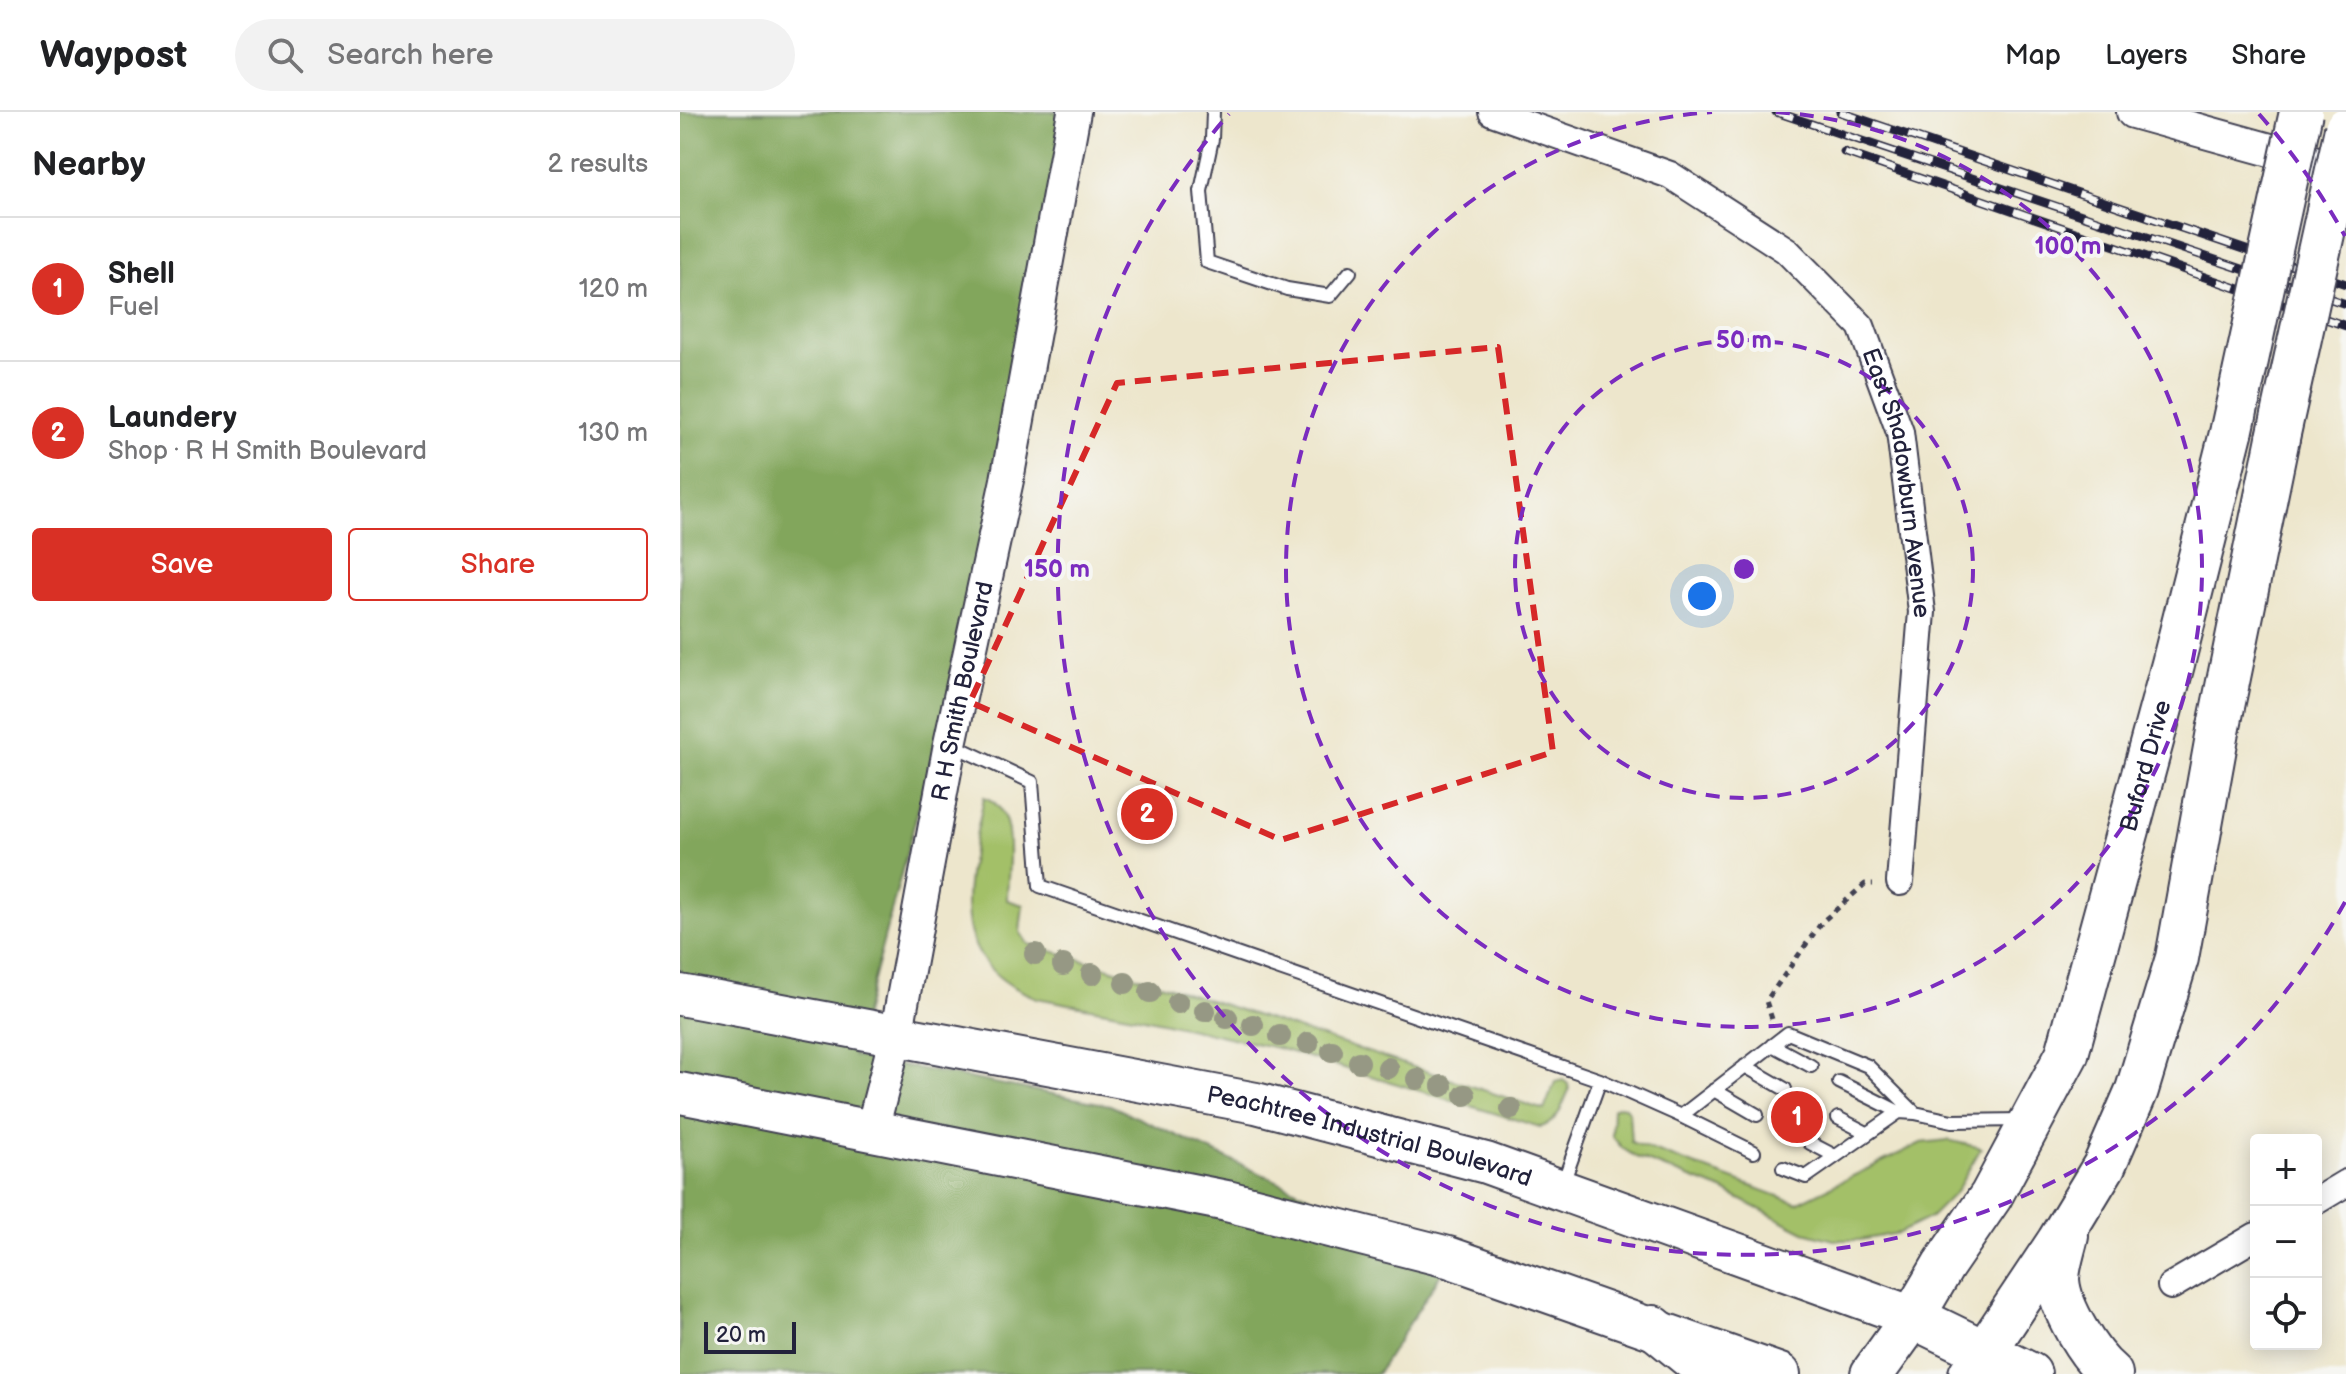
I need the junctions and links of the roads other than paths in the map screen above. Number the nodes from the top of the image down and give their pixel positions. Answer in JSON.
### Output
{"nodes":[{"id":1,"x":1074,"y":112,"type":"edge"},
{"id":2,"x":1213,"y":112,"type":"edge"},
{"id":3,"x":1492,"y":112,"type":"edge"},
{"id":4,"x":2133,"y":112,"type":"edge"},
{"id":5,"x":2301,"y":112,"type":"edge"},
{"id":6,"x":2346,"y":129,"type":"edge"},
{"id":7,"x":2346,"y":171,"type":"edge"},
{"id":8,"x":1350,"y":272,"type":"dead end"},
{"id":9,"x":950,"y":744,"type":"junction"},
{"id":10,"x":1900,"y":882,"type":"road end"},
{"id":11,"x":680,"y":995,"type":"edge"},
{"id":12,"x":896,"y":1036,"type":"junction"},
{"id":13,"x":1772,"y":1045,"type":"junction"},
{"id":14,"x":1745,"y":1066,"type":"junction"},
{"id":15,"x":1811,"y":1066,"type":"dead end"},
{"id":16,"x":1600,"y":1080,"type":"junction"},
{"id":17,"x":1839,"y":1082,"type":"dead end"},
{"id":18,"x":1785,"y":1089,"type":"dead end"},
{"id":19,"x":1714,"y":1090,"type":"junction"},
{"id":20,"x":680,"y":1093,"type":"edge"},
{"id":21,"x":1899,"y":1112,"type":"junction"},
{"id":22,"x":1915,"y":1113,"type":"junction"},
{"id":23,"x":1757,"y":1115,"type":"dead end"},
{"id":24,"x":1681,"y":1116,"type":"junction"},
{"id":25,"x":1838,"y":1118,"type":"dead end"},
{"id":26,"x":2033,"y":1120,"type":"junction"},
{"id":27,"x":872,"y":1130,"type":"junction"},
{"id":28,"x":1867,"y":1133,"type":"junction"},
{"id":29,"x":1810,"y":1143,"type":"dead end"},
{"id":30,"x":1754,"y":1152,"type":"dead end"},
{"id":31,"x":1835,"y":1156,"type":"junction"},
{"id":32,"x":1783,"y":1168,"type":"dead end"},
{"id":33,"x":2346,"y":1183,"type":"edge"},
{"id":34,"x":1560,"y":1190,"type":"junction"},
{"id":35,"x":2322,"y":1197,"type":"edge"},
{"id":36,"x":2069,"y":1224,"type":"junction"},
{"id":37,"x":2250,"y":1240,"type":"edge"},
{"id":38,"x":2171,"y":1286,"type":"dead end"},
{"id":39,"x":1913,"y":1317,"type":"junction"},
{"id":40,"x":1653,"y":1327,"type":"junction"},
{"id":41,"x":1977,"y":1364,"type":"edge"},
{"id":42,"x":1711,"y":1374,"type":"edge"},
{"id":43,"x":1780,"y":1374,"type":"edge"},
{"id":44,"x":1872,"y":1374,"type":"edge"},
{"id":45,"x":2030,"y":1374,"type":"edge"},
{"id":46,"x":2111,"y":1374,"type":"edge"}],
"edges":[{"from":1,"to":9,"type":"street","name":"R H Smith Boulevard"},
{"from":2,"to":8,"type":"lane"},
{"from":3,"to":10,"type":"street","name":"East Shadowburn Avenue"},
{"from":4,"to":7,"type":"street"},
{"from":5,"to":26,"type":"highway","name":"Buford Drive","bridge":true},
{"from":6,"to":36,"type":"highway","bridge":true},
{"from":9,"to":12,"type":"street","name":"R H Smith Boulevard"},
{"from":9,"to":16,"type":"lane"},
{"from":11,"to":12,"type":"main road","name":"Peachtree Industrial Boulevard"},
{"from":12,"to":27,"type":"street","name":"R H Smith Boulevard"},
{"from":12,"to":34,"type":"main road","name":"Peachtree Industrial Boulevard"},
{"from":13,"to":14,"type":"lane"},
{"from":13,"to":15,"type":"lane"},
{"from":13,"to":22,"type":"lane"},
{"from":14,"to":18,"type":"lane"},
{"from":14,"to":19,"type":"lane"},
{"from":16,"to":24,"type":"lane"},
{"from":16,"to":34,"type":"lane"},
{"from":17,"to":21,"type":"lane"},
{"from":19,"to":23,"type":"lane"},
{"from":19,"to":24,"type":"lane"},
{"from":20,"to":27,"type":"main road"},
{"from":21,"to":22,"type":"lane"},
{"from":21,"to":28,"type":"lane"},
{"from":22,"to":26,"type":"lane"},
{"from":24,"to":30,"type":"lane"},
{"from":25,"to":28,"type":"lane"},
{"from":26,"to":39,"type":"highway","name":"Buford Drive"},
{"from":27,"to":40,"type":"main road"},
{"from":28,"to":31,"type":"lane"},
{"from":29,"to":31,"type":"lane"},
{"from":31,"to":32,"type":"lane"},
{"from":33,"to":35,"type":"street"},
{"from":34,"to":39,"type":"main road","name":"Peachtree Industrial Boulevard"},
{"from":36,"to":41,"type":"highway"},
{"from":36,"to":46,"type":"highway"},
{"from":37,"to":38,"type":"street"},
{"from":39,"to":41,"type":"highway","name":"Peachtree Industrial Boulevard"},
{"from":39,"to":44,"type":"highway","name":"Buford Drive"},
{"from":40,"to":42,"type":"highway"},
{"from":40,"to":43,"type":"main road"},
{"from":41,"to":45,"type":"highway","name":"Peachtree Industrial Boulevard"}]}
